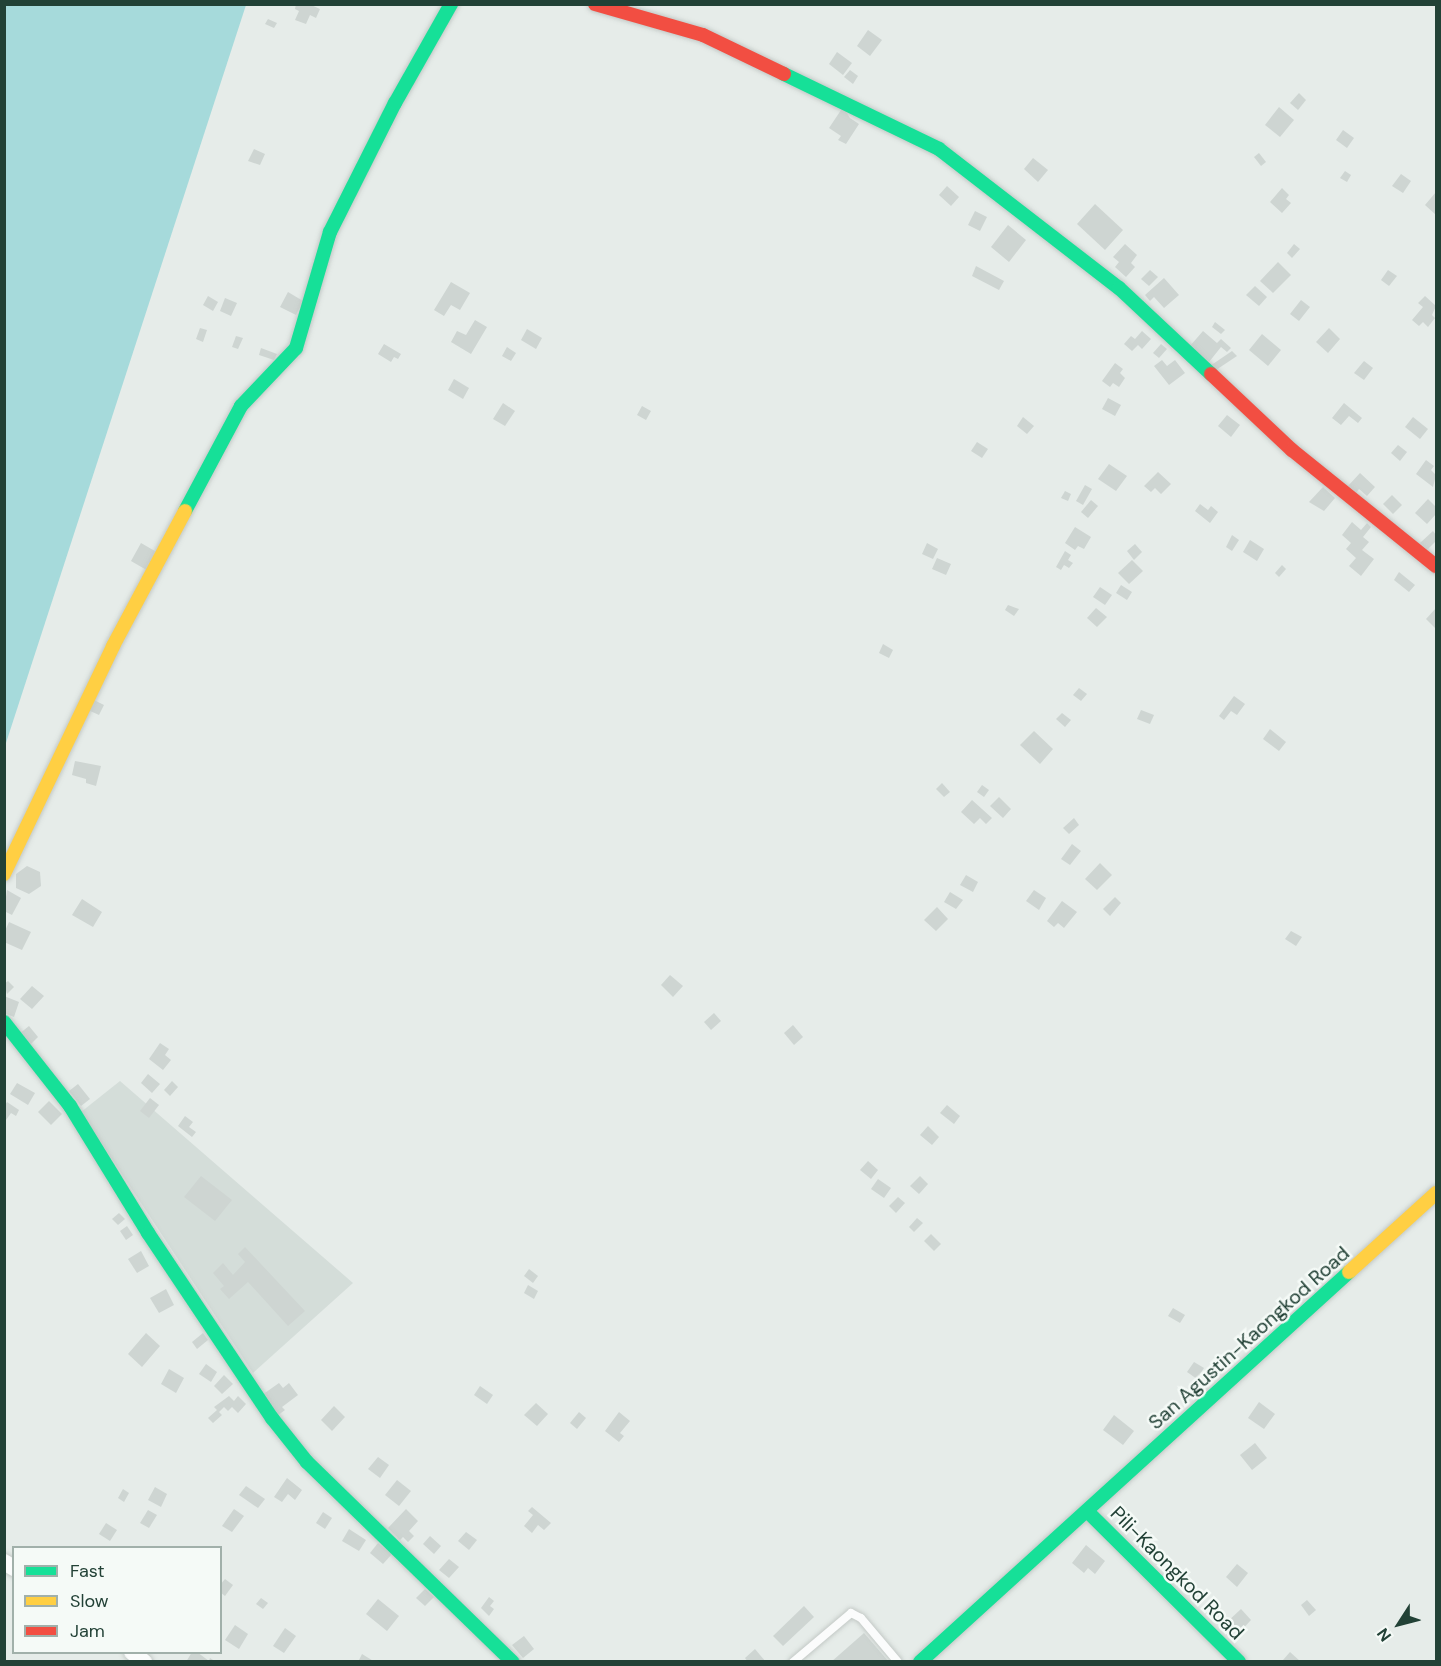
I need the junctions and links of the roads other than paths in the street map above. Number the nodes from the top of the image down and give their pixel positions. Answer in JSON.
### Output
{"nodes":[{"id":1,"x":451,"y":4,"type":"edge"},
{"id":2,"x":595,"y":4,"type":"edge"},
{"id":3,"x":1437,"y":566,"type":"edge"},
{"id":4,"x":4,"y":874,"type":"edge"},
{"id":5,"x":4,"y":1022,"type":"edge"},
{"id":6,"x":1437,"y":1193,"type":"edge"},
{"id":7,"x":1088,"y":1512,"type":"junction"},
{"id":8,"x":513,"y":1662,"type":"edge"},
{"id":9,"x":793,"y":1662,"type":"edge"},
{"id":10,"x":898,"y":1662,"type":"edge"},
{"id":11,"x":920,"y":1662,"type":"edge"},
{"id":12,"x":1239,"y":1662,"type":"edge"}],
"edges":[{"from":1,"to":4,"type":"street"},
{"from":2,"to":3,"type":"street"},
{"from":5,"to":8,"type":"street"},
{"from":6,"to":7,"type":"street","name":"San Agustin-Kaongkod Road"},
{"from":7,"to":11,"type":"street","name":"San Agustin-Kaongkod Road"},
{"from":7,"to":12,"type":"street","name":"Pili-Kaongkod Road"},
{"from":9,"to":10,"type":"lane"}]}
